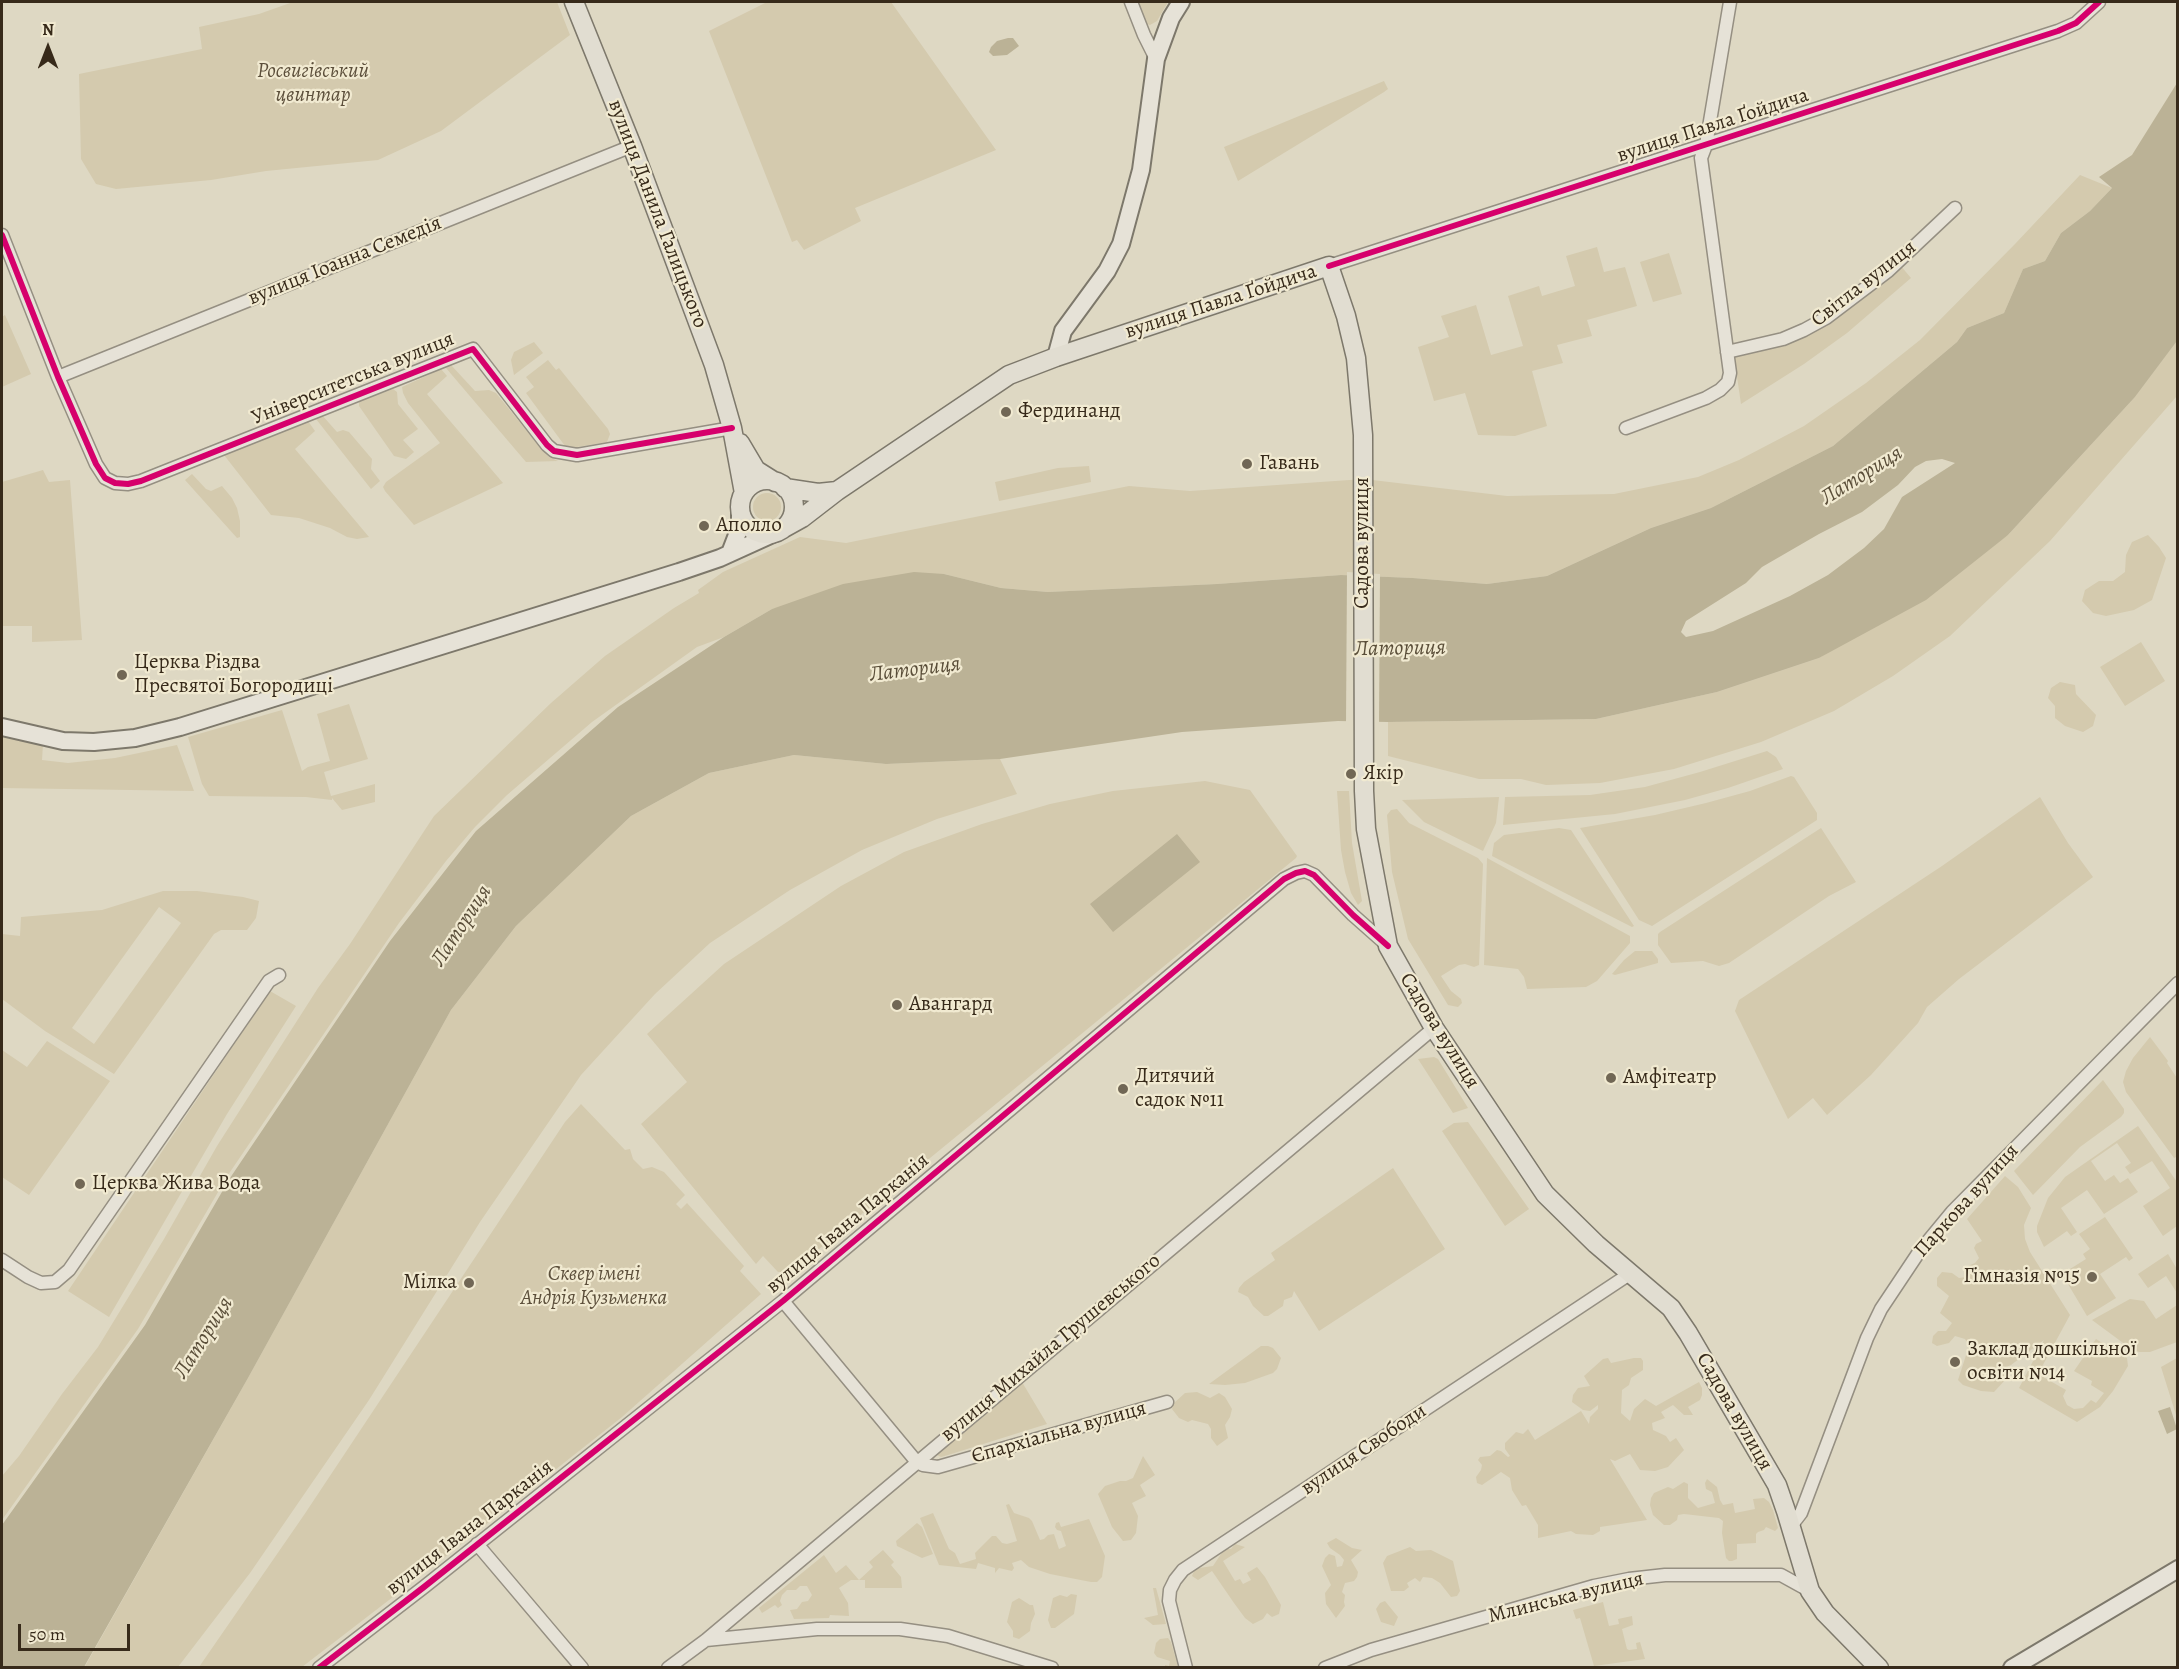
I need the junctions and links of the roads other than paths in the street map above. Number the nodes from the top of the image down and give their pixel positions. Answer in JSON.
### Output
{"nodes":[{"id":1,"x":574,"y":2,"type":"edge"},
{"id":2,"x":1131,"y":2,"type":"edge"},
{"id":3,"x":1181,"y":2,"type":"edge"},
{"id":4,"x":1730,"y":2,"type":"edge"},
{"id":5,"x":2099,"y":2,"type":"edge"},
{"id":6,"x":1156,"y":59,"type":"junction"},
{"id":7,"x":632,"y":146,"type":"junction"},
{"id":8,"x":1706,"y":146,"type":"junction"},
{"id":9,"x":1955,"y":208,"type":"dead end"},
{"id":10,"x":2,"y":235,"type":"edge"},
{"id":11,"x":1329,"y":266,"type":"junction"},
{"id":12,"x":1727,"y":352,"type":"junction"},
{"id":13,"x":1056,"y":357,"type":"junction"},
{"id":14,"x":58,"y":377,"type":"junction"},
{"id":15,"x":732,"y":428,"type":"junction"},
{"id":16,"x":1626,"y":428,"type":"dead end"},
{"id":17,"x":780,"y":485,"type":"junction"},
{"id":18,"x":837,"y":491,"type":"junction"},
{"id":19,"x":744,"y":493,"type":"junction"},
{"id":20,"x":740,"y":513,"type":"junction"},
{"id":21,"x":779,"y":530,"type":"junction"},
{"id":22,"x":730,"y":553,"type":"junction"},
{"id":23,"x":2,"y":727,"type":"edge"},
{"id":24,"x":1388,"y":946,"type":"junction"},
{"id":25,"x":279,"y":975,"type":"dead end"},
{"id":26,"x":2178,"y":983,"type":"edge"},
{"id":27,"x":1434,"y":1028,"type":"junction"},
{"id":28,"x":2,"y":1260,"type":"edge"},
{"id":29,"x":1631,"y":1273,"type":"junction"},
{"id":30,"x":783,"y":1301,"type":"junction"},
{"id":31,"x":1167,"y":1402,"type":"dead end"},
{"id":32,"x":916,"y":1461,"type":"junction"},
{"id":33,"x":1791,"y":1526,"type":"junction"},
{"id":34,"x":477,"y":1544,"type":"junction"},
{"id":35,"x":2178,"y":1569,"type":"edge"},
{"id":36,"x":1810,"y":1591,"type":"junction"},
{"id":37,"x":706,"y":1640,"type":"junction"},
{"id":38,"x":319,"y":1668,"type":"edge"},
{"id":39,"x":582,"y":1668,"type":"edge"},
{"id":40,"x":668,"y":1668,"type":"edge"},
{"id":41,"x":1052,"y":1668,"type":"edge"},
{"id":42,"x":1186,"y":1668,"type":"edge"},
{"id":43,"x":1325,"y":1668,"type":"edge"},
{"id":44,"x":1879,"y":1668,"type":"edge"},
{"id":45,"x":2012,"y":1668,"type":"edge"}],
"edges":[{"from":1,"to":7,"type":"main road","name":"вулиця Данила Галицького"},
{"from":2,"to":6,"type":"street"},
{"from":3,"to":6,"type":"main road"},
{"from":4,"to":8,"type":"street"},
{"from":5,"to":8,"type":"street","name":"вулиця Павла Ґойдича"},
{"from":6,"to":13,"type":"main road"},
{"from":7,"to":14,"type":"street","name":"вулиця Іоанна Семедія"},
{"from":7,"to":15,"type":"main road","name":"вулиця Данила Галицького"},
{"from":8,"to":11,"type":"street","name":"вулиця Павла Ґойдича"},
{"from":8,"to":12,"type":"street"},
{"from":9,"to":12,"type":"street","name":"Світла вулиця"},
{"from":10,"to":14,"type":"street","name":"Університетська вулиця"},
{"from":11,"to":13,"type":"main road","name":"вулиця Павла Ґойдича"},
{"from":11,"to":24,"type":"main road","name":"Садова вулиця"},
{"from":12,"to":16,"type":"street"},
{"from":13,"to":18,"type":"main road"},
{"from":14,"to":15,"type":"street","name":"Університетська вулиця"},
{"from":15,"to":17,"type":"main road","name":"вулиця Данила Галицького"},
{"from":15,"to":19,"type":"main road","name":"вулиця Данила Галицького"},
{"from":17,"to":18,"type":"main road"},
{"from":17,"to":19,"type":"main road"},
{"from":17,"to":21,"type":"main road"},
{"from":18,"to":21,"type":"main road"},
{"from":19,"to":20,"type":"main road"},
{"from":20,"to":21,"type":"main road"},
{"from":20,"to":22,"type":"main road"},
{"from":21,"to":22,"type":"main road"},
{"from":22,"to":23,"type":"main road"},
{"from":24,"to":27,"type":"main road","name":"Садова вулиця"},
{"from":24,"to":30,"type":"street","name":"вулиця Івана Парканія"},
{"from":25,"to":28,"type":"street"},
{"from":26,"to":33,"type":"street","name":"Паркова вулиця"},
{"from":27,"to":29,"type":"main road","name":"Садова вулиця"},
{"from":27,"to":32,"type":"street","name":"вулиця Михайла Грушевського"},
{"from":29,"to":33,"type":"main road","name":"Садова вулиця"},
{"from":29,"to":42,"type":"street","name":"вулиця Свободи"},
{"from":30,"to":32,"type":"street"},
{"from":30,"to":34,"type":"street","name":"вулиця Івана Парканія"},
{"from":31,"to":32,"type":"street","name":"Єпархіальна вулиця"},
{"from":32,"to":37,"type":"street","name":"вулиця Михайла Грушевського"},
{"from":33,"to":36,"type":"main road","name":"Садова вулиця"},
{"from":34,"to":38,"type":"street","name":"вулиця Івана Парканія"},
{"from":34,"to":39,"type":"street"},
{"from":35,"to":45,"type":"main road"},
{"from":36,"to":43,"type":"street","name":"Млинська вулиця"},
{"from":36,"to":44,"type":"main road","name":"Садова вулиця"},
{"from":37,"to":40,"type":"street","name":"вулиця Михайла Грушевського"},
{"from":37,"to":41,"type":"street"}]}
